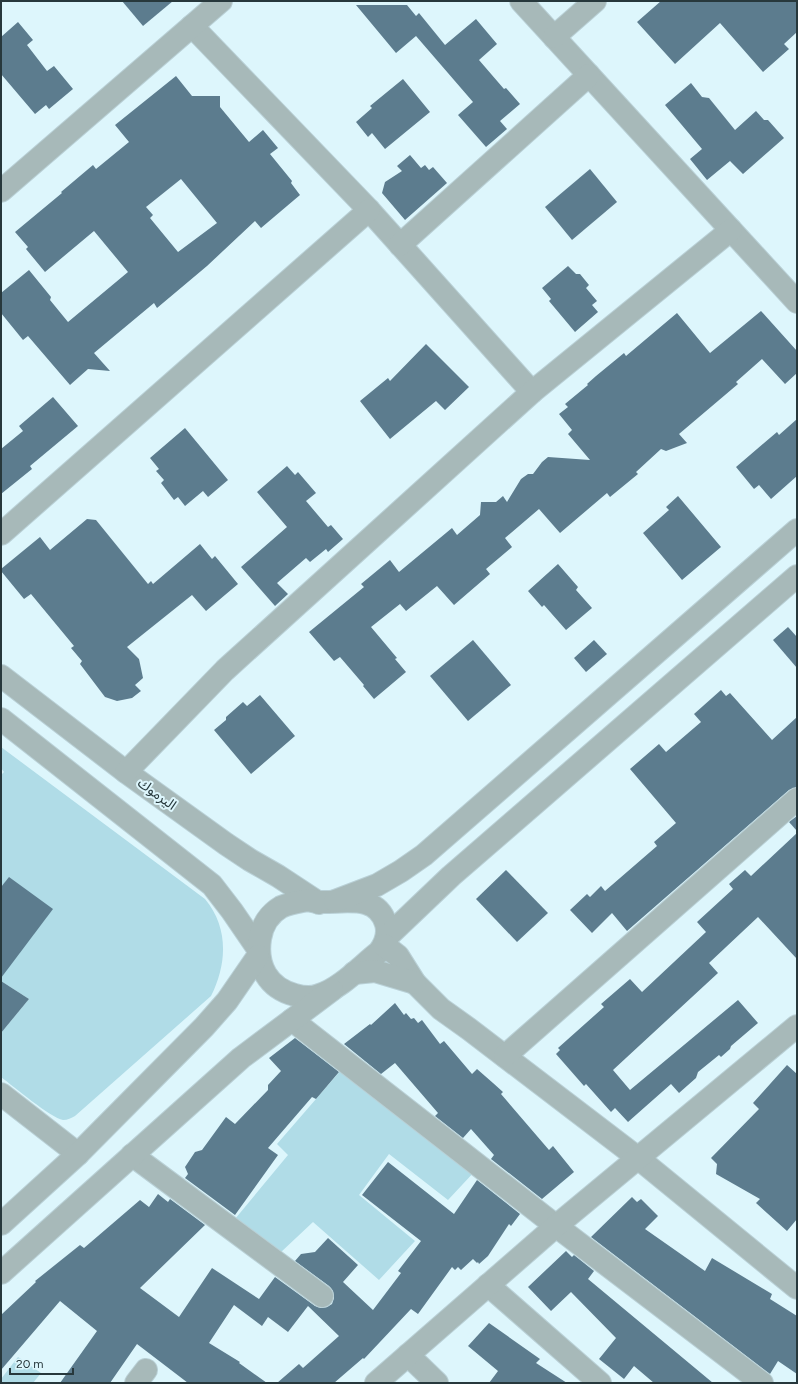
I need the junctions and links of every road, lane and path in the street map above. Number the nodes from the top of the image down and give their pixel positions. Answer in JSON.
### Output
{"nodes":[{"id":1,"x":221,"y":1,"type":"edge"},
{"id":2,"x":521,"y":1,"type":"edge"},
{"id":3,"x":595,"y":1,"type":"edge"},
{"id":4,"x":192,"y":26,"type":"junction"},
{"id":5,"x":554,"y":37,"type":"junction"},
{"id":6,"x":589,"y":75,"type":"junction"},
{"id":7,"x":1,"y":191,"type":"edge"},
{"id":8,"x":369,"y":210,"type":"junction"},
{"id":9,"x":731,"y":230,"type":"junction"},
{"id":10,"x":400,"y":245,"type":"junction"},
{"id":11,"x":797,"y":302,"type":"edge"},
{"id":12,"x":532,"y":392,"type":"junction"},
{"id":13,"x":797,"y":530,"type":"edge"},
{"id":14,"x":1,"y":534,"type":"edge"},
{"id":15,"x":797,"y":576,"type":"edge"},
{"id":16,"x":1,"y":676,"type":"edge"},
{"id":17,"x":1,"y":719,"type":"edge"},
{"id":18,"x":126,"y":772,"type":"junction"},
{"id":19,"x":797,"y":799,"type":"edge"},
{"id":20,"x":327,"y":902,"type":"junction"},
{"id":21,"x":386,"y":941,"type":"junction"},
{"id":22,"x":258,"y":953,"type":"junction"},
{"id":23,"x":354,"y":973,"type":"junction"},
{"id":24,"x":415,"y":983,"type":"junction"},
{"id":25,"x":332,"y":990,"type":"junction"},
{"id":26,"x":292,"y":1020,"type":"junction"},
{"id":27,"x":797,"y":1026,"type":"edge"},
{"id":28,"x":505,"y":1056,"type":"junction"},
{"id":29,"x":1,"y":1094,"type":"edge"},
{"id":30,"x":78,"y":1154,"type":"junction"},
{"id":31,"x":132,"y":1155,"type":"junction"},
{"id":32,"x":638,"y":1158,"type":"junction"},
{"id":33,"x":1,"y":1224,"type":"edge"},
{"id":34,"x":556,"y":1226,"type":"junction"},
{"id":35,"x":1,"y":1273,"type":"edge"},
{"id":36,"x":488,"y":1285,"type":"junction"},
{"id":37,"x":797,"y":1288,"type":"edge"},
{"id":38,"x":322,"y":1296,"type":"dead end"},
{"id":39,"x":408,"y":1355,"type":"junction"},
{"id":40,"x":376,"y":1383,"type":"edge"},
{"id":41,"x":437,"y":1383,"type":"edge"},
{"id":42,"x":600,"y":1383,"type":"edge"},
{"id":43,"x":762,"y":1383,"type":"edge"}],
"edges":[{"from":1,"to":4,"type":"street"},
{"from":2,"to":5,"type":"street"},
{"from":3,"to":5,"type":"street"},
{"from":4,"to":7,"type":"street"},
{"from":4,"to":8,"type":"street"},
{"from":5,"to":6,"type":"street"},
{"from":6,"to":9,"type":"street"},
{"from":6,"to":10,"type":"street"},
{"from":8,"to":10,"type":"street"},
{"from":8,"to":14,"type":"street"},
{"from":9,"to":11,"type":"street"},
{"from":9,"to":12,"type":"street"},
{"from":10,"to":12,"type":"street"},
{"from":12,"to":18,"type":"street"},
{"from":13,"to":20,"type":"street"},
{"from":15,"to":21,"type":"street"},
{"from":16,"to":18,"type":"street","name":"اليرموك"},
{"from":17,"to":22,"type":"street"},
{"from":18,"to":20,"type":"street","name":"اليرموك"},
{"from":19,"to":28,"type":"street"},
{"from":20,"to":21,"type":"street"},
{"from":20,"to":22,"type":"street"},
{"from":21,"to":23,"type":"street"},
{"from":21,"to":24,"type":"street"},
{"from":22,"to":25,"type":"street"},
{"from":22,"to":30,"type":"street"},
{"from":23,"to":24,"type":"street"},
{"from":23,"to":25,"type":"street"},
{"from":24,"to":28,"type":"street"},
{"from":25,"to":26,"type":"street"},
{"from":26,"to":31,"type":"street"},
{"from":26,"to":34,"type":"street"},
{"from":27,"to":32,"type":"street"},
{"from":28,"to":32,"type":"street"},
{"from":29,"to":30,"type":"street"},
{"from":30,"to":33,"type":"street"},
{"from":31,"to":35,"type":"street"},
{"from":31,"to":38,"type":"street"},
{"from":32,"to":34,"type":"street"},
{"from":32,"to":37,"type":"street"},
{"from":34,"to":36,"type":"street"},
{"from":34,"to":43,"type":"street"},
{"from":36,"to":39,"type":"street"},
{"from":36,"to":42,"type":"street"},
{"from":39,"to":40,"type":"street"},
{"from":39,"to":41,"type":"street"}]}
